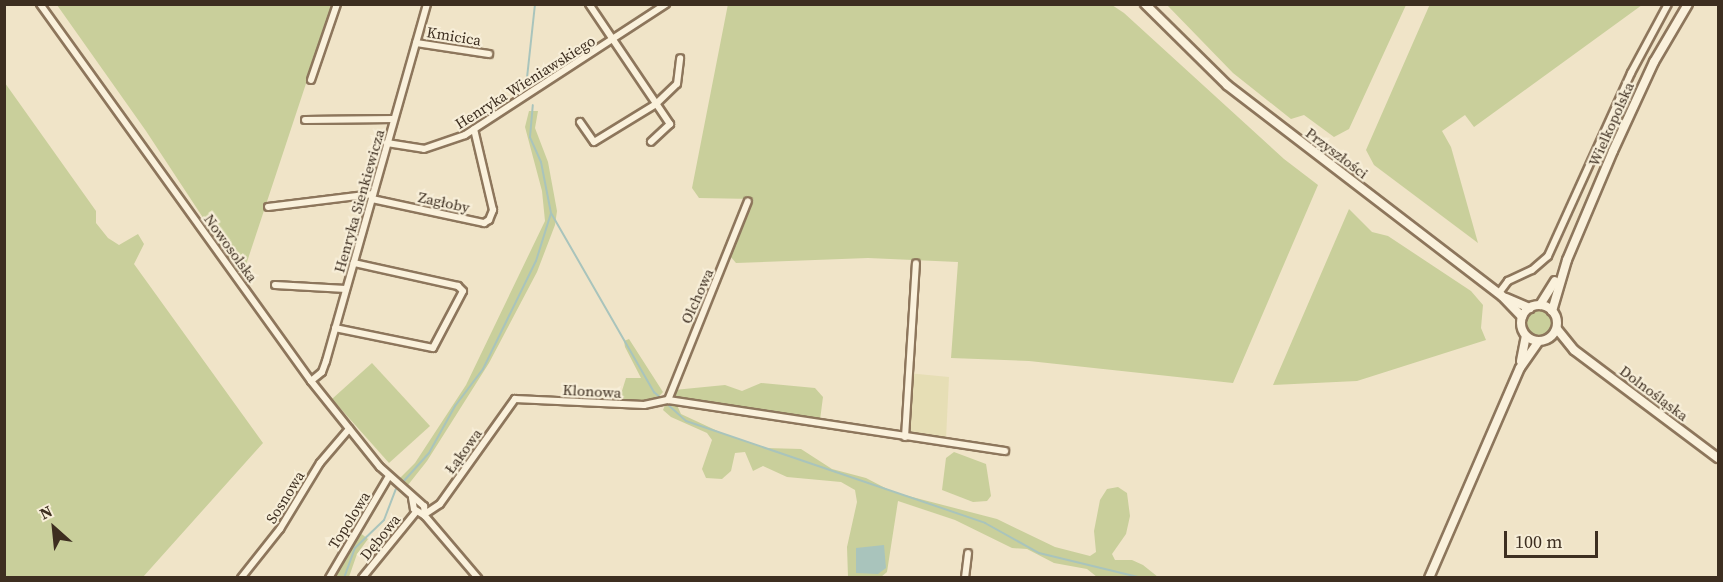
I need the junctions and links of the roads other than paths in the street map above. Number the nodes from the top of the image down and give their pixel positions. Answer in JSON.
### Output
{"nodes":[{"id":1,"x":40,"y":4,"type":"edge"},
{"id":2,"x":337,"y":4,"type":"edge"},
{"id":3,"x":427,"y":4,"type":"edge"},
{"id":4,"x":589,"y":4,"type":"edge"},
{"id":5,"x":666,"y":4,"type":"edge"},
{"id":6,"x":1145,"y":4,"type":"edge"},
{"id":7,"x":1154,"y":4,"type":"edge"},
{"id":8,"x":1668,"y":4,"type":"edge"},
{"id":9,"x":1688,"y":4,"type":"edge"},
{"id":10,"x":1164,"y":21,"type":"junction"},
{"id":11,"x":613,"y":41,"type":"junction"},
{"id":12,"x":416,"y":43,"type":"junction"},
{"id":13,"x":489,"y":54,"type":"dead end"},
{"id":14,"x":680,"y":58,"type":"dead end"},
{"id":15,"x":311,"y":80,"type":"dead end"},
{"id":16,"x":656,"y":104,"type":"junction"},
{"id":17,"x":394,"y":119,"type":"junction"},
{"id":18,"x":305,"y":120,"type":"dead end"},
{"id":19,"x":580,"y":122,"type":"dead end"},
{"id":20,"x":474,"y":129,"type":"junction"},
{"id":21,"x":651,"y":142,"type":"dead end"},
{"id":22,"x":387,"y":143,"type":"junction"},
{"id":23,"x":372,"y":196,"type":"junction"},
{"id":24,"x":748,"y":201,"type":"dead end"},
{"id":25,"x":268,"y":207,"type":"dead end"},
{"id":26,"x":1567,"y":260,"type":"junction"},
{"id":27,"x":354,"y":263,"type":"junction"},
{"id":28,"x":916,"y":263,"type":"dead end"},
{"id":29,"x":275,"y":285,"type":"dead end"},
{"id":30,"x":346,"y":289,"type":"junction"},
{"id":31,"x":1501,"y":294,"type":"junction"},
{"id":32,"x":1540,"y":305,"type":"junction"},
{"id":33,"x":1530,"y":308,"type":"junction"},
{"id":34,"x":1552,"y":311,"type":"junction"},
{"id":35,"x":1522,"y":317,"type":"junction"},
{"id":36,"x":335,"y":328,"type":"junction"},
{"id":37,"x":1557,"y":329,"type":"junction"},
{"id":38,"x":1526,"y":336,"type":"junction"},
{"id":39,"x":1550,"y":339,"type":"junction"},
{"id":40,"x":1538,"y":342,"type":"junction"},
{"id":41,"x":1574,"y":350,"type":"junction"},
{"id":42,"x":1520,"y":368,"type":"junction"},
{"id":43,"x":311,"y":381,"type":"junction"},
{"id":44,"x":514,"y":399,"type":"joint"},
{"id":45,"x":668,"y":400,"type":"junction"},
{"id":46,"x":349,"y":429,"type":"junction"},
{"id":47,"x":904,"y":437,"type":"junction"},
{"id":48,"x":1005,"y":451,"type":"dead end"},
{"id":49,"x":1719,"y":458,"type":"edge"},
{"id":50,"x":389,"y":476,"type":"junction"},
{"id":51,"x":412,"y":498,"type":"junction"},
{"id":52,"x":416,"y":512,"type":"junction"},
{"id":53,"x":426,"y":514,"type":"junction"},
{"id":54,"x":968,"y":553,"type":"dead end"},
{"id":55,"x":241,"y":578,"type":"edge"},
{"id":56,"x":329,"y":578,"type":"edge"},
{"id":57,"x":362,"y":578,"type":"edge"},
{"id":58,"x":478,"y":578,"type":"edge"},
{"id":59,"x":965,"y":578,"type":"edge"},
{"id":60,"x":1430,"y":578,"type":"edge"}],
"edges":[{"from":1,"to":43,"type":"street","name":"Nowosolska"},
{"from":2,"to":15,"type":"street"},
{"from":3,"to":12,"type":"street","name":"Henryka Sienkiewicza"},
{"from":4,"to":11,"type":"street"},
{"from":5,"to":11,"type":"street","name":"Henryka Wieniawskiego"},
{"from":6,"to":10,"type":"street","name":"Przyszłości"},
{"from":7,"to":10,"type":"street","name":"Przyszłości"},
{"from":8,"to":31,"type":"street"},
{"from":9,"to":26,"type":"main road","name":"Wielkopolska"},
{"from":10,"to":31,"type":"street","name":"Przyszłości"},
{"from":11,"to":16,"type":"street"},
{"from":11,"to":20,"type":"street","name":"Henryka Wieniawskiego"},
{"from":12,"to":13,"type":"street","name":"Kmicica"},
{"from":12,"to":17,"type":"street","name":"Henryka Sienkiewicza"},
{"from":14,"to":16,"type":"street"},
{"from":16,"to":19,"type":"street"},
{"from":16,"to":21,"type":"street"},
{"from":17,"to":18,"type":"street","name":"Henryka Sienkiewicza"},
{"from":17,"to":22,"type":"street","name":"Henryka Sienkiewicza"},
{"from":20,"to":22,"type":"street","name":"Henryka Wieniawskiego"},
{"from":20,"to":23,"type":"street","name":"Zagłoby"},
{"from":22,"to":23,"type":"street","name":"Henryka Sienkiewicza"},
{"from":23,"to":25,"type":"street"},
{"from":23,"to":27,"type":"street","name":"Henryka Sienkiewicza"},
{"from":24,"to":45,"type":"street","name":"Olchowa"},
{"from":26,"to":32,"type":"main road","name":"Wielkopolska"},
{"from":26,"to":34,"type":"main road","name":"Wielkopolska"},
{"from":27,"to":30,"type":"street","name":"Henryka Sienkiewicza"},
{"from":27,"to":36,"type":"street"},
{"from":28,"to":47,"type":"street"},
{"from":29,"to":30,"type":"street","name":"Henryka Sienkiewicza"},
{"from":30,"to":36,"type":"street","name":"Henryka Sienkiewicza"},
{"from":31,"to":33,"type":"street","name":"Przyszłości"},
{"from":31,"to":35,"type":"street","name":"Przyszłości"},
{"from":32,"to":33,"type":"main road"},
{"from":32,"to":34,"type":"main road"},
{"from":33,"to":35,"type":"main road"},
{"from":34,"to":37,"type":"main road"},
{"from":35,"to":38,"type":"main road"},
{"from":36,"to":43,"type":"street","name":"Henryka Sienkiewicza"},
{"from":37,"to":39,"type":"main road"},
{"from":37,"to":41,"type":"main road","name":"Dolnośląska"},
{"from":38,"to":40,"type":"main road"},
{"from":38,"to":42,"type":"main road"},
{"from":39,"to":40,"type":"main road"},
{"from":39,"to":41,"type":"main road","name":"Dolnośląska"},
{"from":40,"to":42,"type":"main road"},
{"from":41,"to":49,"type":"main road","name":"Dolnośląska"},
{"from":42,"to":60,"type":"main road"},
{"from":43,"to":46,"type":"street","name":"Nowosolska"},
{"from":44,"to":45,"type":"street","name":"Klonowa"},
{"from":44,"to":53,"type":"street","name":"Łąkowa"},
{"from":45,"to":47,"type":"street","name":"Klonowa"},
{"from":46,"to":50,"type":"street","name":"Nowosolska"},
{"from":46,"to":55,"type":"street","name":"Sosnowa"},
{"from":47,"to":48,"type":"street","name":"Klonowa"},
{"from":50,"to":51,"type":"street","name":"Nowosolska"},
{"from":50,"to":56,"type":"street","name":"Topolowa"},
{"from":51,"to":52,"type":"street"},
{"from":51,"to":53,"type":"street","name":"Nowosolska"},
{"from":52,"to":53,"type":"street","name":"Nowosolska"},
{"from":52,"to":57,"type":"street","name":"Dębowa"},
{"from":53,"to":58,"type":"street","name":"Nowosolska"},
{"from":54,"to":59,"type":"street"}]}
